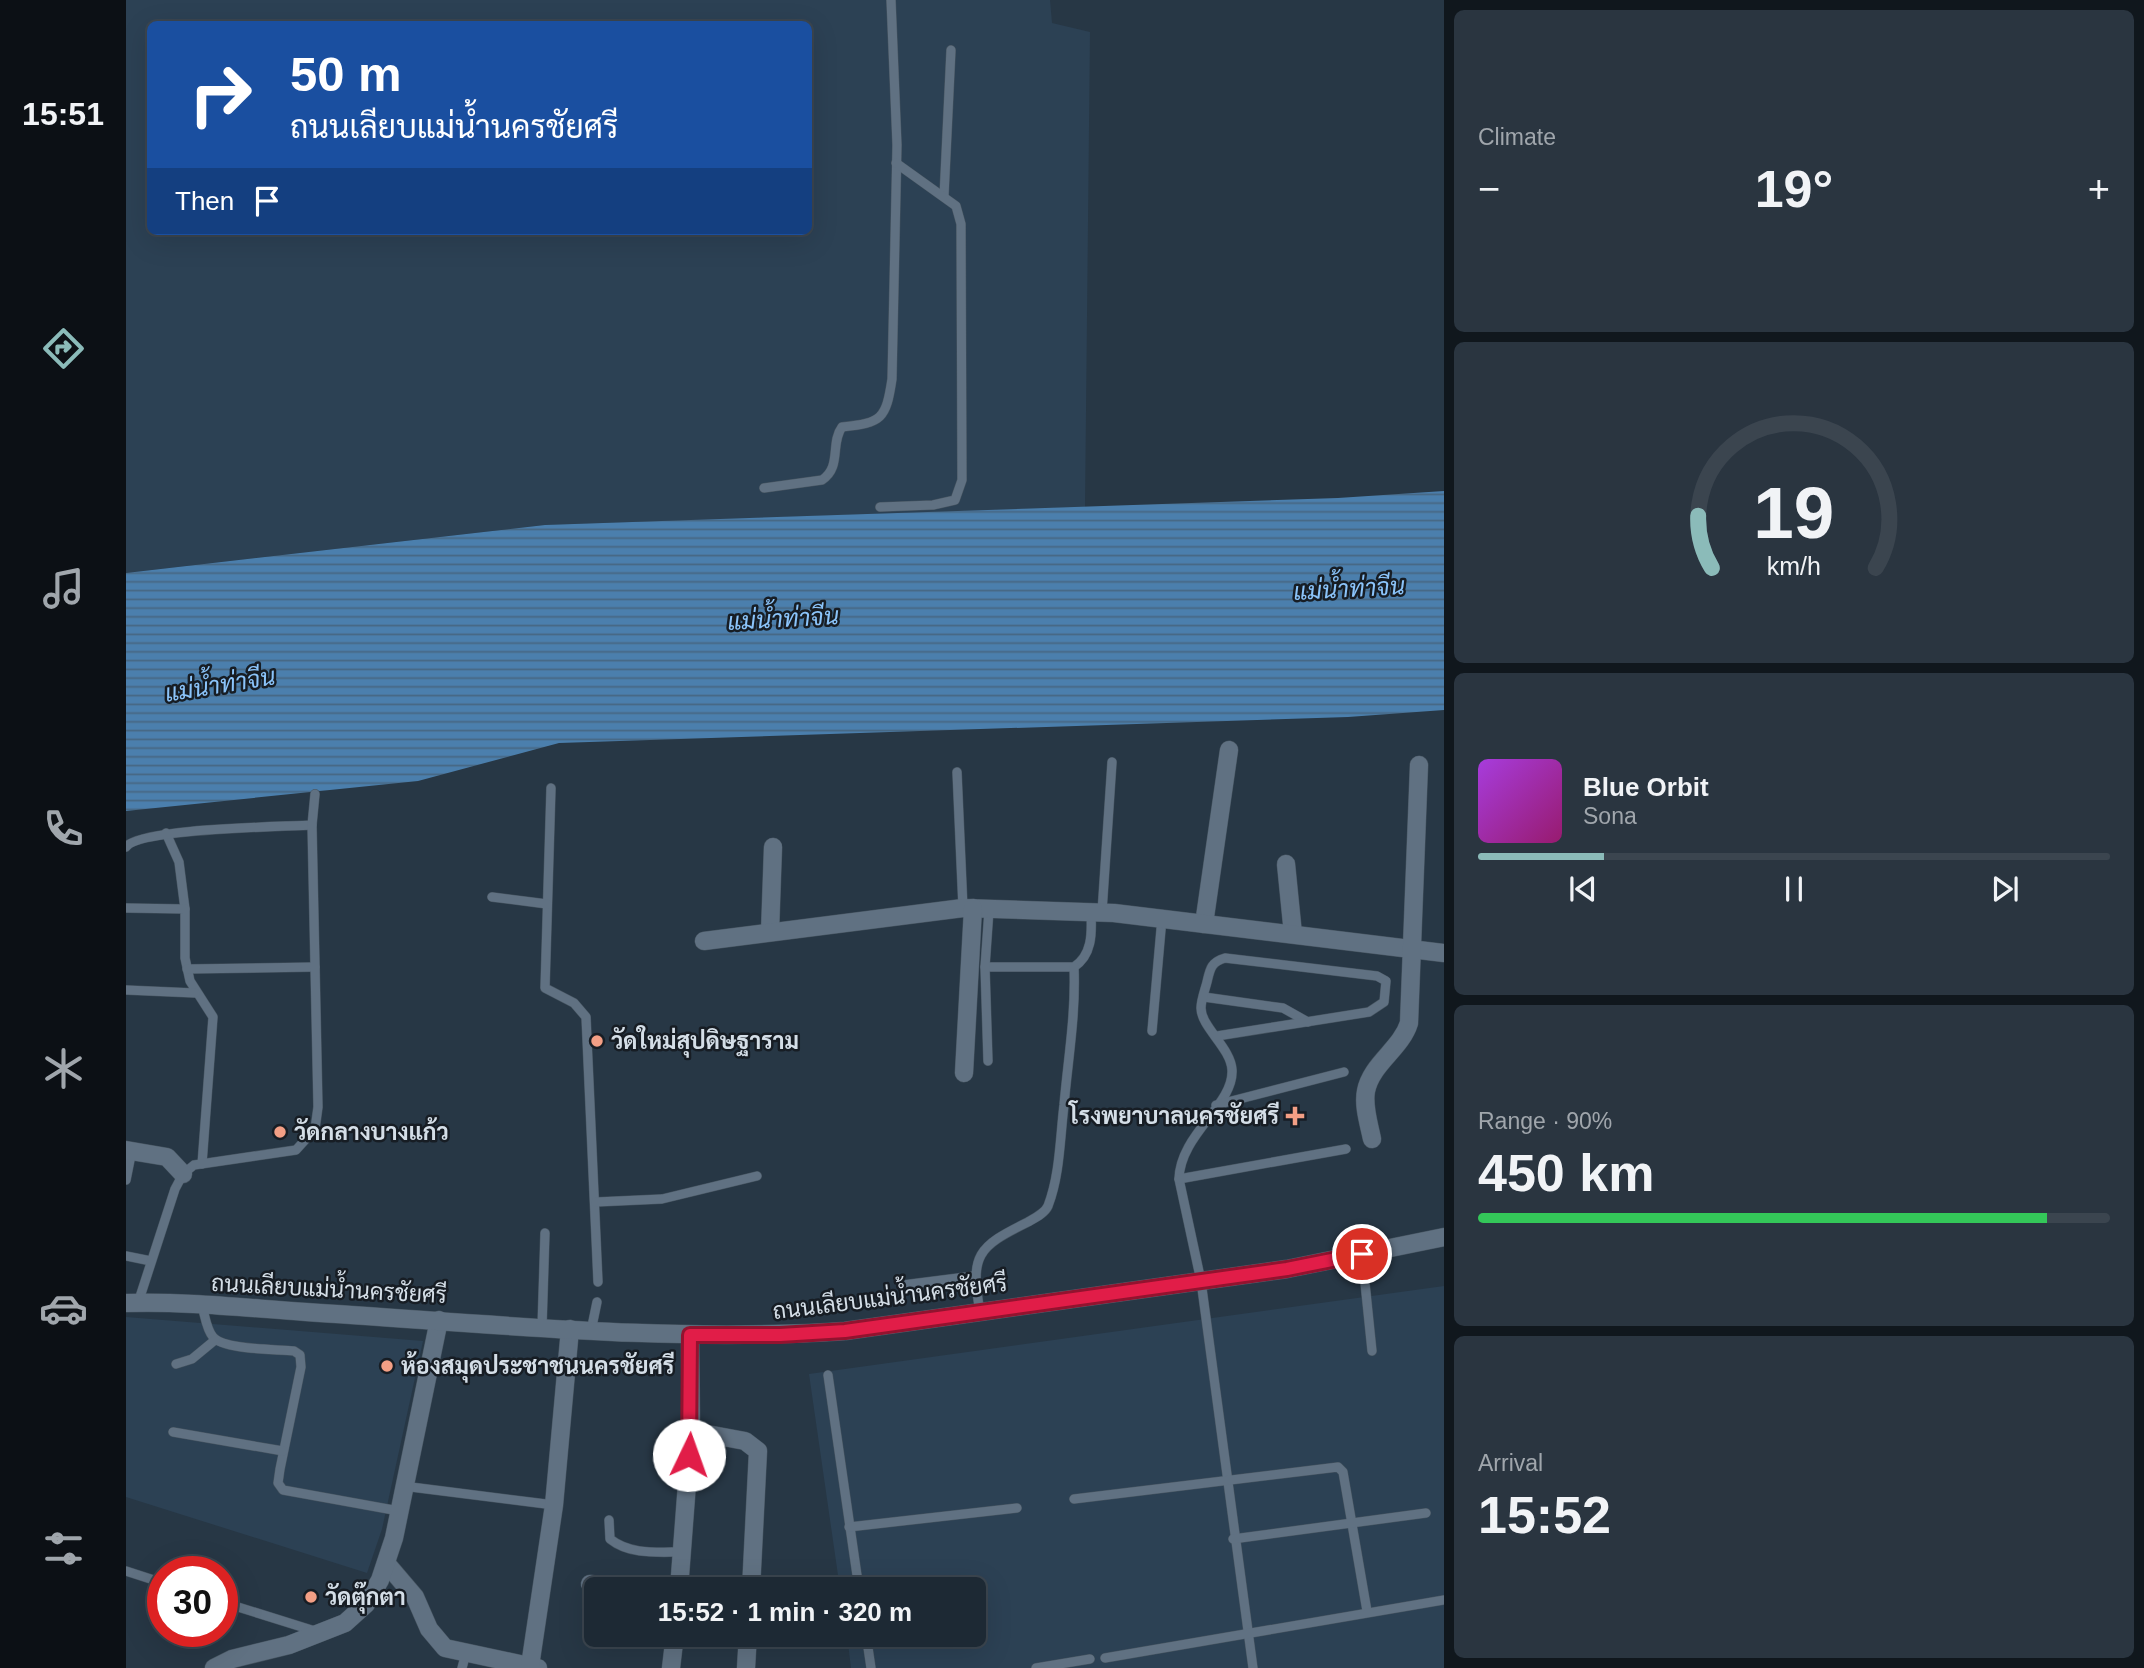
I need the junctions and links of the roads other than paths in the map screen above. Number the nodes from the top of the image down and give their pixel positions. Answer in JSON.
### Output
{"nodes":[{"id":1,"x":891,"y":0,"type":"edge"},
{"id":2,"x":951,"y":50,"type":"dead end"},
{"id":3,"x":896,"y":163,"type":"junction"},
{"id":4,"x":944,"y":196,"type":"junction"},
{"id":5,"x":764,"y":488,"type":"dead end"},
{"id":6,"x":880,"y":507,"type":"dead end"},
{"id":7,"x":1230,"y":750,"type":"dead end"},
{"id":8,"x":1112,"y":762,"type":"dead end"},
{"id":9,"x":1419,"y":765,"type":"dead end"},
{"id":10,"x":957,"y":772,"type":"dead end"},
{"id":11,"x":551,"y":788,"type":"dead end"},
{"id":12,"x":315,"y":794,"type":"dead end"},
{"id":13,"x":312,"y":825,"type":"junction"},
{"id":14,"x":166,"y":833,"type":"junction"},
{"id":15,"x":126,"y":847,"type":"edge"},
{"id":16,"x":773,"y":847,"type":"dead end"},
{"id":17,"x":1286,"y":864,"type":"dead end"},
{"id":18,"x":492,"y":897,"type":"dead end"},
{"id":19,"x":547,"y":904,"type":"junction"},
{"id":20,"x":126,"y":908,"type":"edge"},
{"id":21,"x":185,"y":909,"type":"junction"},
{"id":22,"x":975,"y":909,"type":"junction"},
{"id":23,"x":1096,"y":913,"type":"junction"},
{"id":24,"x":1162,"y":918,"type":"junction"},
{"id":25,"x":1205,"y":924,"type":"junction"},
{"id":26,"x":770,"y":932,"type":"junction"},
{"id":27,"x":1293,"y":934,"type":"junction"},
{"id":28,"x":704,"y":941,"type":"dead end"},
{"id":29,"x":1411,"y":951,"type":"junction"},
{"id":30,"x":1444,"y":953,"type":"edge"},
{"id":31,"x":315,"y":967,"type":"junction"},
{"id":32,"x":985,"y":967,"type":"junction"},
{"id":33,"x":1074,"y":967,"type":"junction"},
{"id":34,"x":187,"y":969,"type":"junction"},
{"id":35,"x":126,"y":990,"type":"edge"},
{"id":36,"x":195,"y":993,"type":"junction"},
{"id":37,"x":1204,"y":997,"type":"junction"},
{"id":38,"x":1308,"y":1022,"type":"junction"},
{"id":39,"x":1152,"y":1031,"type":"dead end"},
{"id":40,"x":1217,"y":1036,"type":"junction"},
{"id":41,"x":988,"y":1060,"type":"dead end"},
{"id":42,"x":1344,"y":1072,"type":"dead end"},
{"id":43,"x":964,"y":1073,"type":"dead end"},
{"id":44,"x":1216,"y":1105,"type":"junction"},
{"id":45,"x":1372,"y":1139,"type":"dead end"},
{"id":46,"x":1346,"y":1149,"type":"dead end"},
{"id":47,"x":129,"y":1150,"type":"edge"},
{"id":48,"x":202,"y":1164,"type":"junction"},
{"id":49,"x":183,"y":1174,"type":"junction"},
{"id":50,"x":757,"y":1176,"type":"dead end"},
{"id":51,"x":1179,"y":1179,"type":"junction"},
{"id":52,"x":126,"y":1180,"type":"edge"},
{"id":53,"x":596,"y":1202,"type":"junction"},
{"id":54,"x":545,"y":1233,"type":"dead end"},
{"id":55,"x":1444,"y":1237,"type":"edge"},
{"id":56,"x":1362,"y":1254,"type":"junction"},
{"id":57,"x":126,"y":1256,"type":"edge"},
{"id":58,"x":151,"y":1261,"type":"junction"},
{"id":59,"x":974,"y":1276,"type":"junction"},
{"id":60,"x":1200,"y":1281,"type":"junction"},
{"id":61,"x":598,"y":1282,"type":"dead end"},
{"id":62,"x":903,"y":1284,"type":"dead end"},
{"id":63,"x":597,"y":1302,"type":"dead end"},
{"id":64,"x":132,"y":1303,"type":"edge"},
{"id":65,"x":202,"y":1306,"type":"junction"},
{"id":66,"x":980,"y":1312,"type":"junction"},
{"id":67,"x":439,"y":1320,"type":"junction"},
{"id":68,"x":542,"y":1327,"type":"junction"},
{"id":69,"x":570,"y":1329,"type":"junction"},
{"id":70,"x":591,"y":1331,"type":"junction"},
{"id":71,"x":690,"y":1335,"type":"junction"},
{"id":72,"x":215,"y":1340,"type":"junction"},
{"id":73,"x":1372,"y":1351,"type":"dead end"},
{"id":74,"x":176,"y":1364,"type":"dead end"},
{"id":75,"x":828,"y":1375,"type":"dead end"},
{"id":76,"x":691,"y":1431,"type":"junction"},
{"id":77,"x":173,"y":1432,"type":"dead end"},
{"id":78,"x":283,"y":1451,"type":"junction"},
{"id":79,"x":1226,"y":1479,"type":"junction"},
{"id":80,"x":403,"y":1486,"type":"junction"},
{"id":81,"x":1074,"y":1499,"type":"dead end"},
{"id":82,"x":554,"y":1505,"type":"junction"},
{"id":83,"x":1017,"y":1508,"type":"dead end"},
{"id":84,"x":399,"y":1511,"type":"junction"},
{"id":85,"x":1426,"y":1513,"type":"dead end"},
{"id":86,"x":609,"y":1520,"type":"dead end"},
{"id":87,"x":1351,"y":1525,"type":"junction"},
{"id":88,"x":849,"y":1527,"type":"junction"},
{"id":89,"x":1233,"y":1539,"type":"junction"},
{"id":90,"x":682,"y":1552,"type":"junction"},
{"id":91,"x":386,"y":1563,"type":"junction"},
{"id":92,"x":126,"y":1571,"type":"edge"},
{"id":93,"x":680,"y":1577,"type":"edge"},
{"id":94,"x":752,"y":1577,"type":"edge"},
{"id":95,"x":857,"y":1577,"type":"edge"},
{"id":96,"x":147,"y":1578,"type":"edge"},
{"id":97,"x":1444,"y":1600,"type":"edge"},
{"id":98,"x":238,"y":1607,"type":"edge"},
{"id":99,"x":1367,"y":1611,"type":"junction"},
{"id":100,"x":1248,"y":1631,"type":"junction"},
{"id":101,"x":320,"y":1633,"type":"junction"},
{"id":102,"x":673,"y":1647,"type":"edge"},
{"id":103,"x":747,"y":1647,"type":"edge"},
{"id":104,"x":868,"y":1647,"type":"edge"},
{"id":105,"x":1104,"y":1658,"type":"dead end"},
{"id":106,"x":1090,"y":1659,"type":"dead end"},
{"id":107,"x":464,"y":1660,"type":"edge"},
{"id":108,"x":534,"y":1667,"type":"edge"},
{"id":109,"x":214,"y":1668,"type":"edge"},
{"id":110,"x":671,"y":1668,"type":"edge"},
{"id":111,"x":746,"y":1668,"type":"edge"},
{"id":112,"x":871,"y":1668,"type":"edge"},
{"id":113,"x":1036,"y":1668,"type":"edge"},
{"id":114,"x":1252,"y":1668,"type":"edge"}],
"edges":[{"from":1,"to":3,"type":"lane"},
{"from":2,"to":4,"type":"lane"},
{"from":3,"to":4,"type":"lane"},
{"from":3,"to":5,"type":"lane"},
{"from":4,"to":6,"type":"lane"},
{"from":7,"to":25,"type":"street"},
{"from":8,"to":23,"type":"lane"},
{"from":9,"to":29,"type":"street"},
{"from":10,"to":22,"type":"lane"},
{"from":11,"to":19,"type":"lane"},
{"from":12,"to":13,"type":"lane"},
{"from":13,"to":14,"type":"lane"},
{"from":13,"to":31,"type":"lane"},
{"from":14,"to":15,"type":"lane"},
{"from":14,"to":21,"type":"lane"},
{"from":16,"to":26,"type":"street"},
{"from":17,"to":27,"type":"street"},
{"from":18,"to":19,"type":"lane"},
{"from":19,"to":53,"type":"lane"},
{"from":20,"to":21,"type":"lane"},
{"from":21,"to":34,"type":"lane"},
{"from":22,"to":23,"type":"street"},
{"from":22,"to":26,"type":"street"},
{"from":22,"to":32,"type":"lane"},
{"from":22,"to":43,"type":"street"},
{"from":23,"to":24,"type":"street"},
{"from":23,"to":33,"type":"lane"},
{"from":24,"to":25,"type":"street"},
{"from":24,"to":39,"type":"lane"},
{"from":25,"to":27,"type":"street"},
{"from":26,"to":28,"type":"street"},
{"from":27,"to":29,"type":"street"},
{"from":29,"to":30,"type":"street"},
{"from":29,"to":45,"type":"street"},
{"from":31,"to":34,"type":"lane"},
{"from":31,"to":48,"type":"lane"},
{"from":32,"to":33,"type":"lane"},
{"from":32,"to":41,"type":"lane"},
{"from":33,"to":59,"type":"lane"},
{"from":34,"to":36,"type":"lane"},
{"from":35,"to":36,"type":"lane"},
{"from":36,"to":48,"type":"lane"},
{"from":37,"to":38,"type":"lane"},
{"from":37,"to":38,"type":"lane"},
{"from":37,"to":40,"type":"lane"},
{"from":38,"to":40,"type":"lane"},
{"from":40,"to":44,"type":"lane"},
{"from":42,"to":44,"type":"lane"},
{"from":44,"to":51,"type":"lane"},
{"from":46,"to":51,"type":"lane"},
{"from":47,"to":49,"type":"street"},
{"from":47,"to":52,"type":"lane"},
{"from":48,"to":49,"type":"lane"},
{"from":49,"to":58,"type":"lane"},
{"from":50,"to":53,"type":"lane"},
{"from":51,"to":60,"type":"lane"},
{"from":53,"to":61,"type":"lane"},
{"from":54,"to":68,"type":"lane"},
{"from":55,"to":56,"type":"street","name":"ถนนเลียบแม่น้ำนครชัยศรี"},
{"from":56,"to":60,"type":"street","name":"ถนนเลียบแม่น้ำนครชัยศรี"},
{"from":56,"to":73,"type":"lane"},
{"from":57,"to":58,"type":"lane"},
{"from":58,"to":64,"type":"lane"},
{"from":59,"to":62,"type":"lane"},
{"from":59,"to":66,"type":"lane"},
{"from":60,"to":66,"type":"street","name":"ถนนเลียบแม่น้ำนครชัยศรี"},
{"from":60,"to":79,"type":"lane"},
{"from":63,"to":70,"type":"lane"},
{"from":64,"to":65,"type":"street","name":"ถนนเลียบแม่น้ำนครชัยศรี"},
{"from":65,"to":67,"type":"street","name":"ถนนเลียบแม่น้ำนครชัยศรี"},
{"from":65,"to":72,"type":"lane"},
{"from":66,"to":71,"type":"street","name":"ถนนเลียบแม่น้ำนครชัยศรี"},
{"from":67,"to":68,"type":"street","name":"ถนนเลียบแม่น้ำนครชัยศรี"},
{"from":67,"to":80,"type":"street"},
{"from":68,"to":69,"type":"street","name":"ถนนเลียบแม่น้ำนครชัยศรี"},
{"from":69,"to":70,"type":"street","name":"ถนนเลียบแม่น้ำนครชัยศรี"},
{"from":69,"to":82,"type":"street"},
{"from":70,"to":71,"type":"street","name":"ถนนเลียบแม่น้ำนครชัยศรี"},
{"from":71,"to":76,"type":"street"},
{"from":72,"to":74,"type":"lane"},
{"from":72,"to":78,"type":"lane"},
{"from":75,"to":88,"type":"lane"},
{"from":76,"to":90,"type":"street"},
{"from":76,"to":94,"type":"street"},
{"from":77,"to":78,"type":"lane"},
{"from":78,"to":84,"type":"lane"},
{"from":79,"to":81,"type":"lane"},
{"from":79,"to":87,"type":"lane"},
{"from":79,"to":89,"type":"lane"},
{"from":80,"to":82,"type":"lane"},
{"from":80,"to":84,"type":"street"},
{"from":82,"to":108,"type":"street"},
{"from":83,"to":88,"type":"lane"},
{"from":84,"to":91,"type":"street"},
{"from":85,"to":87,"type":"lane"},
{"from":86,"to":90,"type":"lane"},
{"from":87,"to":89,"type":"lane"},
{"from":87,"to":99,"type":"lane"},
{"from":88,"to":95,"type":"lane"},
{"from":89,"to":100,"type":"lane"},
{"from":90,"to":93,"type":"street"},
{"from":91,"to":101,"type":"street"},
{"from":91,"to":107,"type":"street"},
{"from":92,"to":96,"type":"lane"},
{"from":97,"to":99,"type":"lane"},
{"from":98,"to":101,"type":"lane"},
{"from":99,"to":100,"type":"lane"},
{"from":100,"to":105,"type":"lane"},
{"from":100,"to":114,"type":"lane"},
{"from":101,"to":109,"type":"street"},
{"from":102,"to":110,"type":"street"},
{"from":103,"to":111,"type":"street"},
{"from":104,"to":112,"type":"lane"},
{"from":106,"to":113,"type":"lane"},
{"from":107,"to":108,"type":"street"}]}
